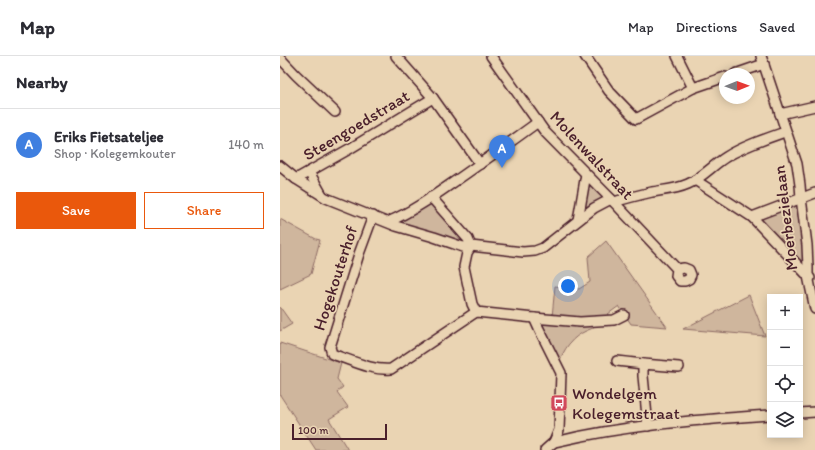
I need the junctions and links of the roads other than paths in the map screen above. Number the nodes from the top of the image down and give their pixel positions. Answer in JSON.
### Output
{"nodes":[{"id":1,"x":396,"y":56,"type":"edge"},
{"id":2,"x":491,"y":56,"type":"edge"},
{"id":3,"x":585,"y":56,"type":"edge"},
{"id":4,"x":677,"y":56,"type":"edge"},
{"id":5,"x":280,"y":58,"type":"edge"},
{"id":6,"x":762,"y":60,"type":"edge"},
{"id":7,"x":747,"y":68,"type":"edge"},
{"id":8,"x":719,"y":79,"type":"edge"},
{"id":9,"x":693,"y":88,"type":"junction"},
{"id":10,"x":433,"y":98,"type":"junction"},
{"id":11,"x":815,"y":106,"type":"edge"},
{"id":12,"x":335,"y":112,"type":"dead end"},
{"id":13,"x":780,"y":114,"type":"junction"},
{"id":14,"x":538,"y":122,"type":"junction"},
{"id":15,"x":785,"y":132,"type":"junction"},
{"id":16,"x":480,"y":164,"type":"junction"},
{"id":17,"x":280,"y":166,"type":"edge"},
{"id":18,"x":309,"y":172,"type":"junction"},
{"id":19,"x":586,"y":174,"type":"junction"},
{"id":20,"x":296,"y":179,"type":"junction"},
{"id":21,"x":695,"y":180,"type":"junction"},
{"id":22,"x":815,"y":193,"type":"edge"},
{"id":23,"x":323,"y":196,"type":"junction"},
{"id":24,"x":431,"y":198,"type":"junction"},
{"id":25,"x":801,"y":198,"type":"junction"},
{"id":26,"x":612,"y":200,"type":"junction"},
{"id":27,"x":373,"y":216,"type":"junction"},
{"id":28,"x":752,"y":218,"type":"junction"},
{"id":29,"x":578,"y":220,"type":"junction"},
{"id":30,"x":388,"y":222,"type":"junction"},
{"id":31,"x":471,"y":246,"type":"junction"},
{"id":32,"x":677,"y":269,"type":"dead end"},
{"id":33,"x":813,"y":281,"type":"edge"},
{"id":34,"x":815,"y":309,"type":"edge"},
{"id":35,"x":476,"y":312,"type":"junction"},
{"id":36,"x":624,"y":315,"type":"dead end"},
{"id":37,"x":534,"y":318,"type":"junction"},
{"id":38,"x":617,"y":361,"type":"dead end"},
{"id":39,"x":643,"y":364,"type":"junction"},
{"id":40,"x":679,"y":366,"type":"dead end"},
{"id":41,"x":815,"y":412,"type":"edge"},
{"id":42,"x":803,"y":413,"type":"edge"},
{"id":43,"x":767,"y":415,"type":"edge"},
{"id":44,"x":648,"y":426,"type":"junction"},
{"id":45,"x":555,"y":445,"type":"edge"},
{"id":46,"x":545,"y":450,"type":"edge"}],
"edges":[{"from":1,"to":10,"type":"street"},
{"from":2,"to":14,"type":"street","name":"Molenwalstraat"},
{"from":3,"to":9,"type":"street"},
{"from":4,"to":9,"type":"street"},
{"from":5,"to":12,"type":"street"},
{"from":6,"to":7,"type":"street"},
{"from":6,"to":13,"type":"street","name":"Moerbezielaan"},
{"from":8,"to":9,"type":"street"},
{"from":10,"to":16,"type":"street"},
{"from":10,"to":18,"type":"street","name":"Steengoedstraat"},
{"from":11,"to":13,"type":"street"},
{"from":13,"to":15,"type":"street","name":"Moerbezielaan"},
{"from":14,"to":16,"type":"street"},
{"from":14,"to":19,"type":"street","name":"Molenwalstraat"},
{"from":15,"to":21,"type":"street"},
{"from":15,"to":25,"type":"street","name":"Moerbezielaan"},
{"from":16,"to":24,"type":"street"},
{"from":17,"to":20,"type":"street"},
{"from":18,"to":20,"type":"street","name":"Steengoedstraat"},
{"from":18,"to":23,"type":"street"},
{"from":19,"to":26,"type":"street","name":"Molenwalstraat"},
{"from":19,"to":29,"type":"street"},
{"from":20,"to":23,"type":"street"},
{"from":21,"to":26,"type":"street"},
{"from":21,"to":28,"type":"street"},
{"from":22,"to":25,"type":"street"},
{"from":23,"to":27,"type":"street"},
{"from":24,"to":30,"type":"street"},
{"from":24,"to":31,"type":"street"},
{"from":25,"to":28,"type":"street"},
{"from":25,"to":33,"type":"street","name":"Moerbezielaan"},
{"from":26,"to":29,"type":"street"},
{"from":26,"to":32,"type":"street","name":"Molenwalstraat"},
{"from":27,"to":30,"type":"street"},
{"from":27,"to":35,"type":"street","name":"Hogekouterhof"},
{"from":28,"to":33,"type":"street"},
{"from":29,"to":31,"type":"street"},
{"from":30,"to":31,"type":"street"},
{"from":31,"to":35,"type":"street"},
{"from":33,"to":34,"type":"street","name":"Moerbezielaan"},
{"from":35,"to":37,"type":"street"},
{"from":36,"to":37,"type":"street"},
{"from":37,"to":45,"type":"street"},
{"from":38,"to":39,"type":"street"},
{"from":39,"to":40,"type":"street"},
{"from":39,"to":44,"type":"street"},
{"from":41,"to":42,"type":"street"},
{"from":43,"to":44,"type":"street"},
{"from":44,"to":45,"type":"street"},
{"from":45,"to":46,"type":"street"}]}
